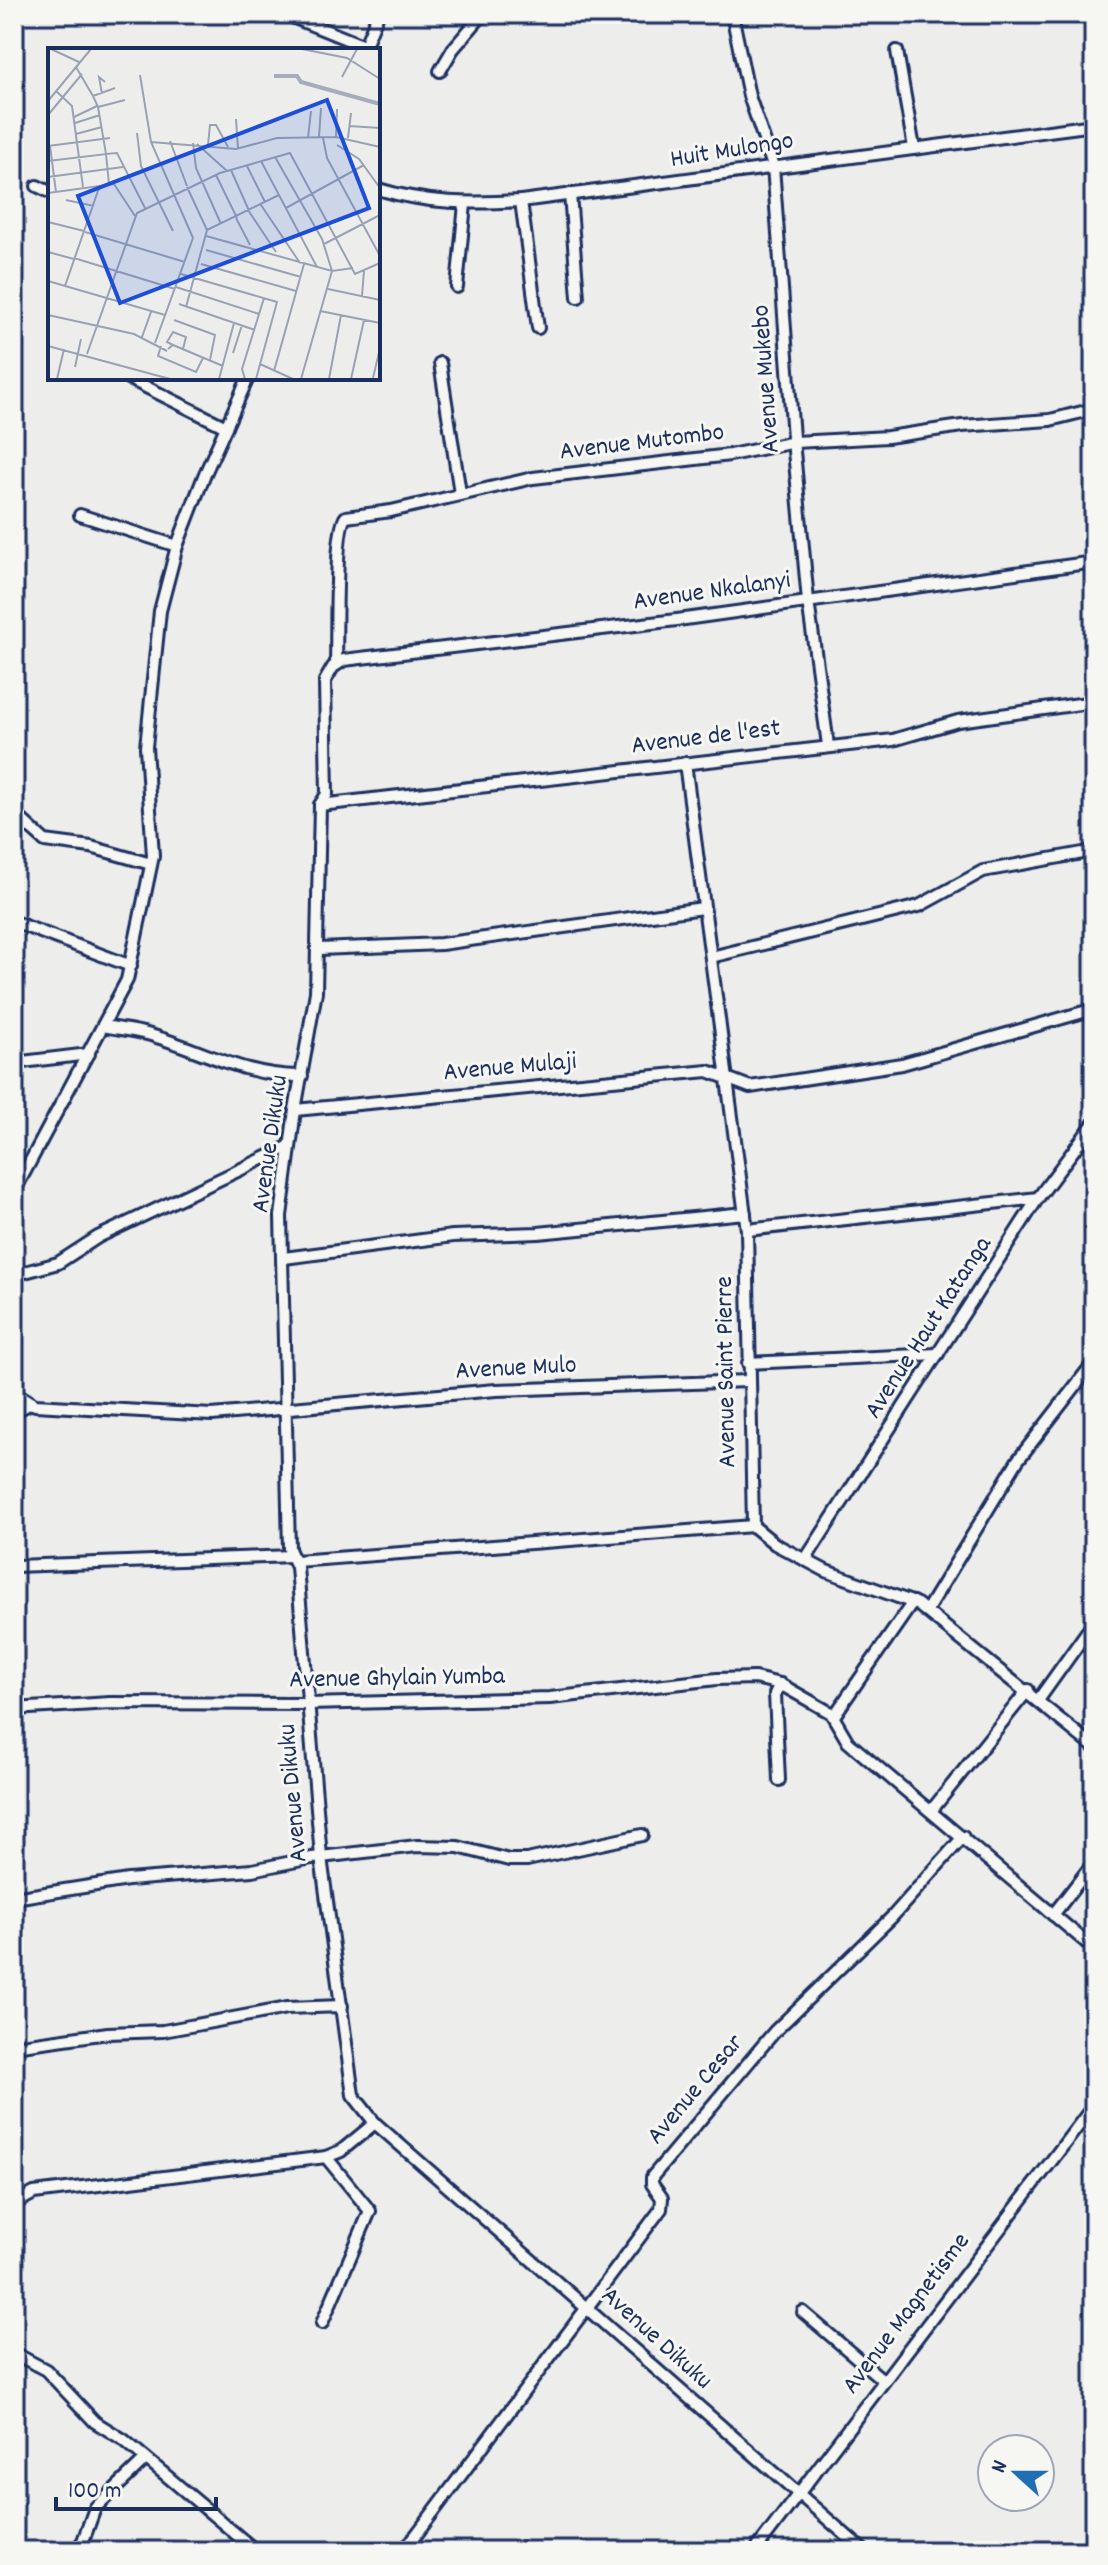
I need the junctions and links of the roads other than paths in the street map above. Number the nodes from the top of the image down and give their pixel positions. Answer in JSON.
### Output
{"nodes":[{"id":1,"x":285,"y":14,"type":"edge"},
{"id":2,"x":378,"y":14,"type":"edge"},
{"id":3,"x":483,"y":14,"type":"edge"},
{"id":4,"x":732,"y":14,"type":"edge"},
{"id":5,"x":364,"y":48,"type":"edge"},
{"id":6,"x":897,"y":51,"type":"dead end"},
{"id":7,"x":440,"y":71,"type":"dead end"},
{"id":8,"x":1094,"y":125,"type":"edge"},
{"id":9,"x":914,"y":148,"type":"junction"},
{"id":10,"x":773,"y":166,"type":"junction"},
{"id":11,"x":37,"y":186,"type":"dead end"},
{"id":12,"x":380,"y":190,"type":"edge"},
{"id":13,"x":48,"y":191,"type":"edge"},
{"id":14,"x":570,"y":194,"type":"junction"},
{"id":15,"x":521,"y":201,"type":"junction"},
{"id":16,"x":465,"y":204,"type":"junction"},
{"id":17,"x":457,"y":287,"type":"dead end"},
{"id":18,"x":578,"y":297,"type":"dead end"},
{"id":19,"x":538,"y":328,"type":"dead end"},
{"id":20,"x":440,"y":363,"type":"dead end"},
{"id":21,"x":132,"y":380,"type":"edge"},
{"id":22,"x":247,"y":380,"type":"edge"},
{"id":23,"x":1094,"y":409,"type":"edge"},
{"id":24,"x":226,"y":427,"type":"junction"},
{"id":25,"x":795,"y":442,"type":"junction"},
{"id":26,"x":460,"y":493,"type":"junction"},
{"id":27,"x":80,"y":515,"type":"dead end"},
{"id":28,"x":177,"y":546,"type":"junction"},
{"id":29,"x":1094,"y":562,"type":"edge"},
{"id":30,"x":808,"y":601,"type":"junction"},
{"id":31,"x":336,"y":665,"type":"junction"},
{"id":32,"x":1094,"y":702,"type":"edge"},
{"id":33,"x":828,"y":745,"type":"junction"},
{"id":34,"x":685,"y":763,"type":"junction"},
{"id":35,"x":320,"y":805,"type":"junction"},
{"id":36,"x":14,"y":813,"type":"edge"},
{"id":37,"x":1094,"y":851,"type":"edge"},
{"id":38,"x":151,"y":864,"type":"junction"},
{"id":39,"x":703,"y":908,"type":"junction"},
{"id":40,"x":14,"y":922,"type":"edge"},
{"id":41,"x":319,"y":949,"type":"junction"},
{"id":42,"x":711,"y":957,"type":"junction"},
{"id":43,"x":131,"y":966,"type":"junction"},
{"id":44,"x":1094,"y":1009,"type":"edge"},
{"id":45,"x":104,"y":1026,"type":"junction"},
{"id":46,"x":89,"y":1054,"type":"junction"},
{"id":47,"x":14,"y":1063,"type":"edge"},
{"id":48,"x":302,"y":1076,"type":"junction"},
{"id":49,"x":728,"y":1078,"type":"junction"},
{"id":50,"x":295,"y":1110,"type":"junction"},
{"id":51,"x":1094,"y":1123,"type":"edge"},
{"id":52,"x":290,"y":1146,"type":"junction"},
{"id":53,"x":14,"y":1192,"type":"edge"},
{"id":54,"x":1038,"y":1198,"type":"junction"},
{"id":55,"x":745,"y":1213,"type":"junction"},
{"id":56,"x":747,"y":1230,"type":"junction"},
{"id":57,"x":284,"y":1258,"type":"junction"},
{"id":58,"x":14,"y":1275,"type":"edge"},
{"id":59,"x":938,"y":1354,"type":"junction"},
{"id":60,"x":1094,"y":1362,"type":"edge"},
{"id":61,"x":748,"y":1363,"type":"junction"},
{"id":62,"x":748,"y":1381,"type":"junction"},
{"id":63,"x":14,"y":1392,"type":"edge"},
{"id":64,"x":29,"y":1404,"type":"junction"},
{"id":65,"x":287,"y":1410,"type":"junction"},
{"id":66,"x":14,"y":1412,"type":"edge"},
{"id":67,"x":753,"y":1526,"type":"junction"},
{"id":68,"x":294,"y":1559,"type":"junction"},
{"id":69,"x":805,"y":1560,"type":"junction"},
{"id":70,"x":14,"y":1566,"type":"edge"},
{"id":71,"x":913,"y":1602,"type":"junction"},
{"id":72,"x":927,"y":1610,"type":"junction"},
{"id":73,"x":1094,"y":1622,"type":"edge"},
{"id":74,"x":780,"y":1684,"type":"junction"},
{"id":75,"x":1028,"y":1690,"type":"junction"},
{"id":76,"x":1039,"y":1699,"type":"junction"},
{"id":77,"x":308,"y":1704,"type":"junction"},
{"id":78,"x":14,"y":1709,"type":"edge"},
{"id":79,"x":834,"y":1716,"type":"junction"},
{"id":80,"x":1094,"y":1747,"type":"edge"},
{"id":81,"x":779,"y":1780,"type":"dead end"},
{"id":82,"x":931,"y":1811,"type":"junction"},
{"id":83,"x":642,"y":1835,"type":"dead end"},
{"id":84,"x":963,"y":1837,"type":"junction"},
{"id":85,"x":321,"y":1857,"type":"junction"},
{"id":86,"x":1094,"y":1862,"type":"edge"},
{"id":87,"x":14,"y":1898,"type":"edge"},
{"id":88,"x":1053,"y":1915,"type":"junction"},
{"id":89,"x":1094,"y":1949,"type":"edge"},
{"id":90,"x":342,"y":2006,"type":"junction"},
{"id":91,"x":14,"y":2046,"type":"edge"},
{"id":92,"x":1094,"y":2105,"type":"edge"},
{"id":93,"x":375,"y":2123,"type":"junction"},
{"id":94,"x":326,"y":2157,"type":"junction"},
{"id":95,"x":14,"y":2204,"type":"edge"},
{"id":96,"x":588,"y":2306,"type":"junction"},
{"id":97,"x":803,"y":2312,"type":"dead end"},
{"id":98,"x":322,"y":2323,"type":"dead end"},
{"id":99,"x":14,"y":2353,"type":"edge"},
{"id":100,"x":884,"y":2381,"type":"junction"},
{"id":101,"x":146,"y":2459,"type":"junction"},
{"id":102,"x":799,"y":2495,"type":"junction"},
{"id":103,"x":75,"y":2551,"type":"edge"},
{"id":104,"x":256,"y":2551,"type":"edge"},
{"id":105,"x":404,"y":2551,"type":"edge"},
{"id":106,"x":755,"y":2551,"type":"edge"},
{"id":107,"x":864,"y":2551,"type":"edge"}],
"edges":[{"from":1,"to":5,"type":"street"},
{"from":2,"to":5,"type":"street"},
{"from":3,"to":7,"type":"street"},
{"from":4,"to":10,"type":"street","name":"Avenue Mukebo"},
{"from":6,"to":9,"type":"street"},
{"from":8,"to":9,"type":"street","name":"Huit Mulongo"},
{"from":9,"to":10,"type":"street","name":"Huit Mulongo"},
{"from":10,"to":14,"type":"street","name":"Huit Mulongo"},
{"from":10,"to":25,"type":"street","name":"Avenue Mukebo"},
{"from":11,"to":13,"type":"street"},
{"from":12,"to":16,"type":"street","name":"Huit Mulongo"},
{"from":14,"to":15,"type":"street","name":"Huit Mulongo"},
{"from":14,"to":18,"type":"street"},
{"from":15,"to":16,"type":"street","name":"Huit Mulongo"},
{"from":15,"to":19,"type":"street"},
{"from":16,"to":17,"type":"street"},
{"from":20,"to":26,"type":"street"},
{"from":21,"to":24,"type":"street"},
{"from":22,"to":24,"type":"street"},
{"from":23,"to":25,"type":"street","name":"Avenue Mutombo"},
{"from":24,"to":28,"type":"street"},
{"from":25,"to":26,"type":"street","name":"Avenue Mutombo"},
{"from":25,"to":30,"type":"street","name":"Avenue Mukebo"},
{"from":26,"to":31,"type":"street","name":"Avenue Mutombo"},
{"from":27,"to":28,"type":"street"},
{"from":28,"to":38,"type":"street"},
{"from":29,"to":30,"type":"street","name":"Avenue Nkalanyi"},
{"from":30,"to":31,"type":"street","name":"Avenue Nkalanyi"},
{"from":30,"to":33,"type":"street","name":"Avenue Mukebo"},
{"from":31,"to":35,"type":"street","name":"Avenue Dikuku"},
{"from":32,"to":33,"type":"street","name":"Avenue de l'est"},
{"from":33,"to":34,"type":"street","name":"Avenue de l'est"},
{"from":34,"to":35,"type":"street","name":"Avenue de l'est"},
{"from":34,"to":39,"type":"street","name":"Avenue Saint Pierre"},
{"from":35,"to":41,"type":"street","name":"Avenue Dikuku"},
{"from":36,"to":38,"type":"street"},
{"from":37,"to":42,"type":"street"},
{"from":38,"to":43,"type":"street"},
{"from":39,"to":41,"type":"street"},
{"from":39,"to":42,"type":"street","name":"Avenue Saint Pierre"},
{"from":40,"to":43,"type":"street"},
{"from":41,"to":48,"type":"street","name":"Avenue Dikuku"},
{"from":42,"to":49,"type":"street","name":"Avenue Saint Pierre"},
{"from":43,"to":45,"type":"street"},
{"from":44,"to":49,"type":"street","name":"Avenue Mulaji"},
{"from":45,"to":46,"type":"street"},
{"from":45,"to":48,"type":"street"},
{"from":46,"to":47,"type":"street"},
{"from":46,"to":53,"type":"street"},
{"from":48,"to":50,"type":"street","name":"Avenue Dikuku"},
{"from":49,"to":50,"type":"street","name":"Avenue Mulaji"},
{"from":49,"to":55,"type":"street","name":"Avenue Saint Pierre"},
{"from":50,"to":52,"type":"street","name":"Avenue Dikuku"},
{"from":51,"to":54,"type":"street","name":"Avenue Haut Katanga"},
{"from":52,"to":57,"type":"street","name":"Avenue Dikuku"},
{"from":52,"to":58,"type":"street"},
{"from":54,"to":56,"type":"street"},
{"from":54,"to":59,"type":"street","name":"Avenue Haut Katanga"},
{"from":55,"to":56,"type":"street","name":"Avenue Saint Pierre"},
{"from":55,"to":57,"type":"street"},
{"from":56,"to":61,"type":"street","name":"Avenue Saint Pierre"},
{"from":57,"to":65,"type":"street","name":"Avenue Dikuku"},
{"from":59,"to":61,"type":"street"},
{"from":59,"to":69,"type":"street","name":"Avenue Haut Katanga"},
{"from":60,"to":72,"type":"street"},
{"from":61,"to":62,"type":"street","name":"Avenue Saint Pierre"},
{"from":62,"to":65,"type":"street","name":"Avenue Mulo"},
{"from":62,"to":67,"type":"street","name":"Avenue Saint Pierre"},
{"from":63,"to":64,"type":"street"},
{"from":64,"to":65,"type":"street","name":"Avenue Mulo"},
{"from":64,"to":66,"type":"street"},
{"from":65,"to":68,"type":"street","name":"Avenue Dikuku"},
{"from":67,"to":68,"type":"street"},
{"from":67,"to":69,"type":"street"},
{"from":68,"to":70,"type":"street"},
{"from":68,"to":77,"type":"street","name":"Avenue Dikuku"},
{"from":69,"to":71,"type":"street"},
{"from":71,"to":72,"type":"street"},
{"from":71,"to":79,"type":"street"},
{"from":72,"to":75,"type":"street"},
{"from":73,"to":76,"type":"street"},
{"from":74,"to":77,"type":"street","name":"Avenue Ghylain Yumba"},
{"from":74,"to":79,"type":"street"},
{"from":74,"to":81,"type":"street"},
{"from":75,"to":76,"type":"street"},
{"from":75,"to":82,"type":"street"},
{"from":76,"to":80,"type":"street"},
{"from":77,"to":78,"type":"street","name":"Avenue Ghylain Yumba"},
{"from":77,"to":85,"type":"street","name":"Avenue Dikuku"},
{"from":79,"to":82,"type":"street"},
{"from":82,"to":84,"type":"street"},
{"from":83,"to":85,"type":"street"},
{"from":84,"to":88,"type":"street"},
{"from":84,"to":96,"type":"street","name":"Avenue Cesar"},
{"from":85,"to":87,"type":"street"},
{"from":85,"to":90,"type":"street","name":"Avenue Dikuku"},
{"from":86,"to":88,"type":"street"},
{"from":88,"to":89,"type":"street"},
{"from":90,"to":91,"type":"street"},
{"from":90,"to":93,"type":"street","name":"Avenue Dikuku"},
{"from":92,"to":100,"type":"street","name":"Avenue Magnetisme"},
{"from":93,"to":94,"type":"street"},
{"from":93,"to":96,"type":"street","name":"Avenue Dikuku"},
{"from":94,"to":95,"type":"street"},
{"from":94,"to":98,"type":"street"},
{"from":96,"to":102,"type":"street","name":"Avenue Dikuku"},
{"from":96,"to":105,"type":"street","name":"Avenue Cesar"},
{"from":97,"to":100,"type":"street"},
{"from":99,"to":101,"type":"street"},
{"from":100,"to":102,"type":"street","name":"Avenue Magnetisme"},
{"from":101,"to":103,"type":"street"},
{"from":101,"to":104,"type":"street"},
{"from":102,"to":106,"type":"street","name":"Avenue Magnetisme"},
{"from":102,"to":107,"type":"street","name":"Avenue Dikuku"}]}
